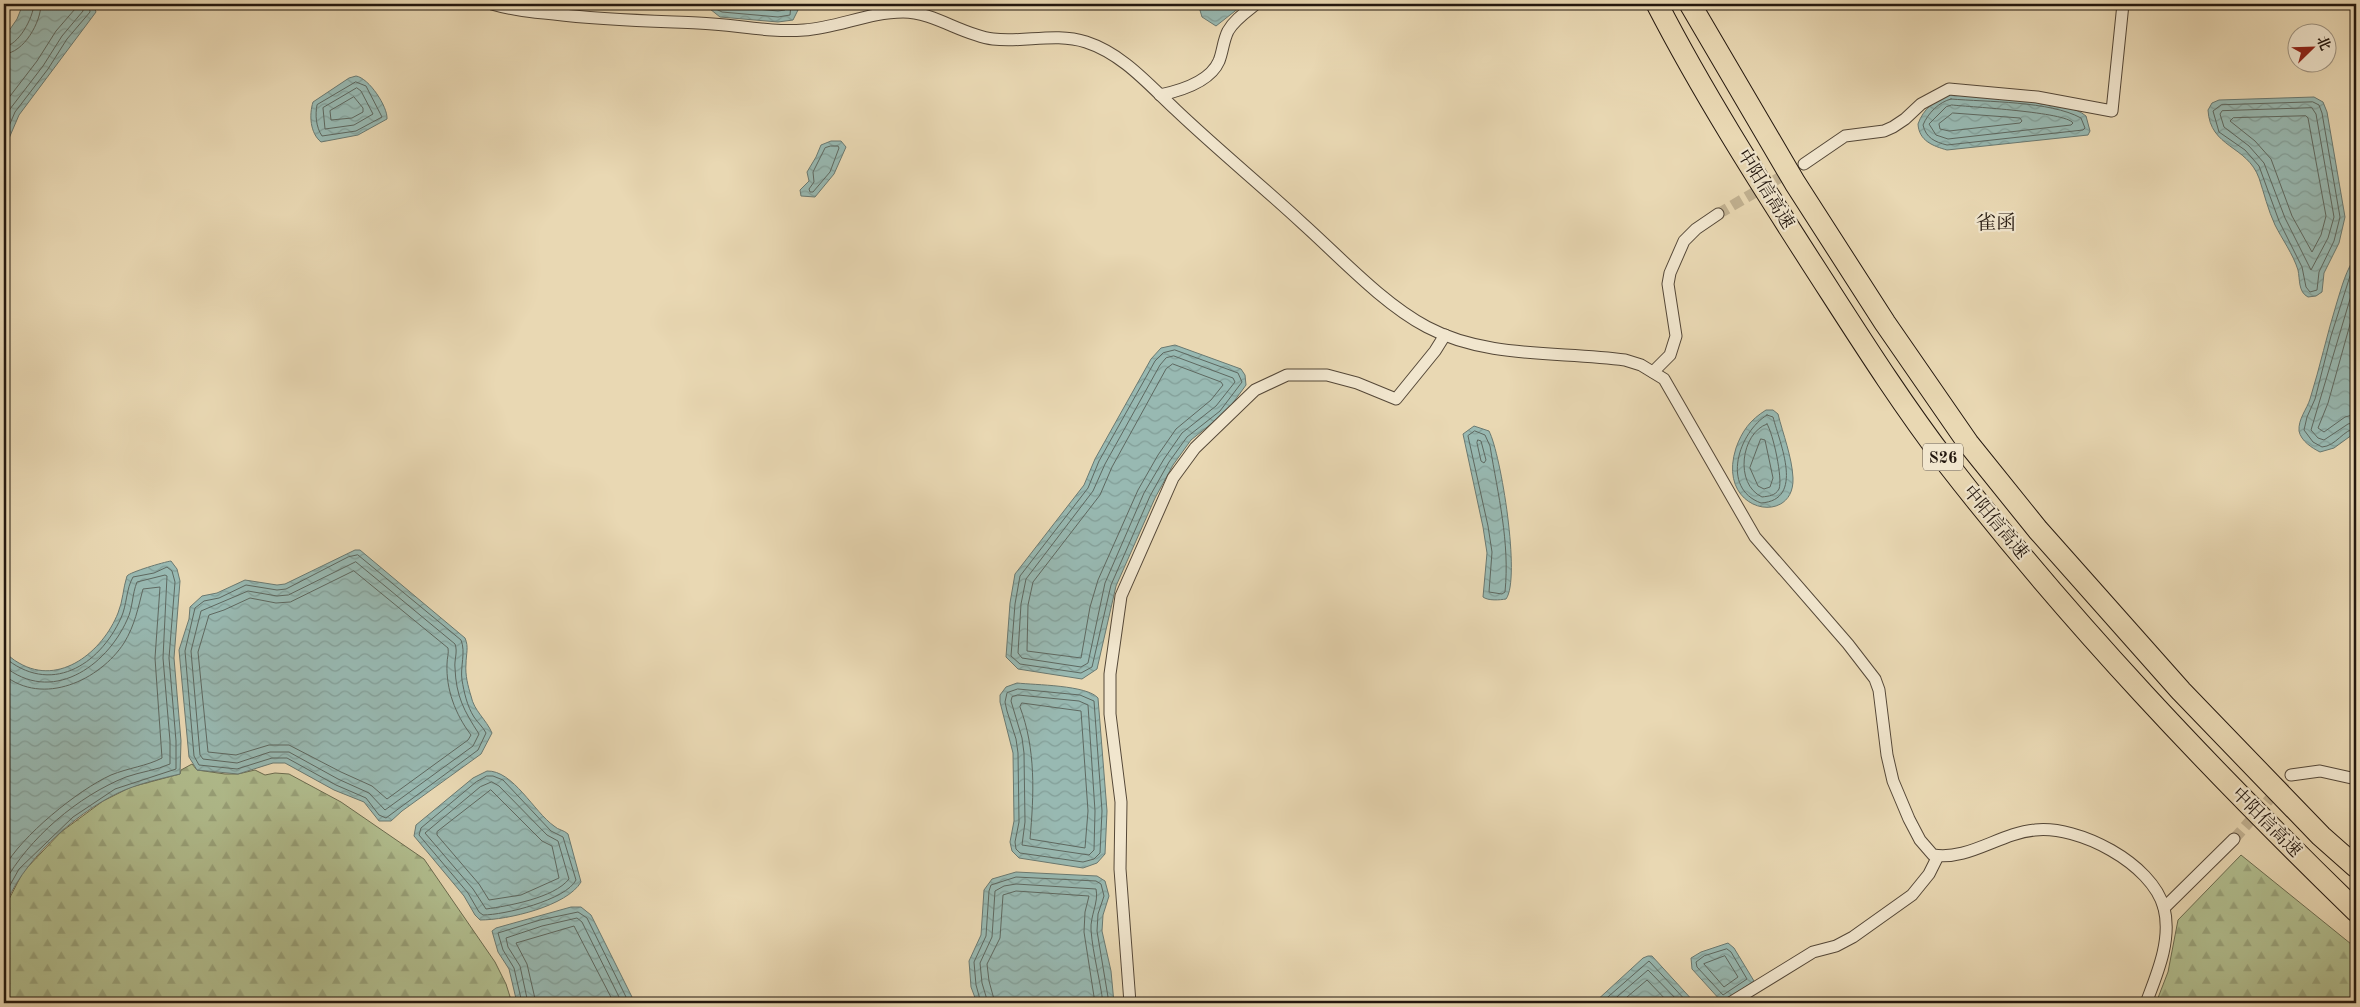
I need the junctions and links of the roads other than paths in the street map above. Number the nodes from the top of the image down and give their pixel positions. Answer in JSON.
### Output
{"nodes":[{"id":1,"x":492,"y":4,"type":"edge"},
{"id":2,"x":1256,"y":4,"type":"edge"},
{"id":3,"x":1657,"y":4,"type":"edge"},
{"id":4,"x":1690,"y":4,"type":"edge"},
{"id":5,"x":2123,"y":4,"type":"edge"},
{"id":6,"x":1160,"y":95,"type":"junction"},
{"id":7,"x":1804,"y":164,"type":"tunnel mouth"},
{"id":8,"x":1718,"y":214,"type":"tunnel mouth"},
{"id":9,"x":1445,"y":335,"type":"junction"},
{"id":10,"x":1653,"y":372,"type":"junction"},
{"id":11,"x":2291,"y":775,"type":"tunnel mouth"},
{"id":12,"x":2356,"y":779,"type":"edge"},
{"id":13,"x":2234,"y":839,"type":"tunnel mouth"},
{"id":14,"x":1938,"y":856,"type":"junction"},
{"id":15,"x":2356,"y":867,"type":"edge"},
{"id":16,"x":2164,"y":908,"type":"junction"},
{"id":17,"x":2356,"y":910,"type":"edge"},
{"id":18,"x":1130,"y":1003,"type":"edge"},
{"id":19,"x":1730,"y":1003,"type":"edge"},
{"id":20,"x":2146,"y":1003,"type":"edge"}],
"edges":[{"from":1,"to":6,"type":"street"},
{"from":2,"to":6,"type":"street"},
{"from":3,"to":17,"type":"highway","name":"中阳信高速","number":"S26"},
{"from":4,"to":15,"type":"highway","name":"中阳信高速","number":"S26"},
{"from":5,"to":7,"type":"street"},
{"from":6,"to":9,"type":"street"},
{"from":8,"to":10,"type":"street"},
{"from":9,"to":10,"type":"street"},
{"from":9,"to":18,"type":"street"},
{"from":10,"to":14,"type":"street"},
{"from":11,"to":12,"type":"street"},
{"from":13,"to":16,"type":"street"},
{"from":14,"to":16,"type":"street"},
{"from":14,"to":19,"type":"street"},
{"from":16,"to":20,"type":"street"}]}
